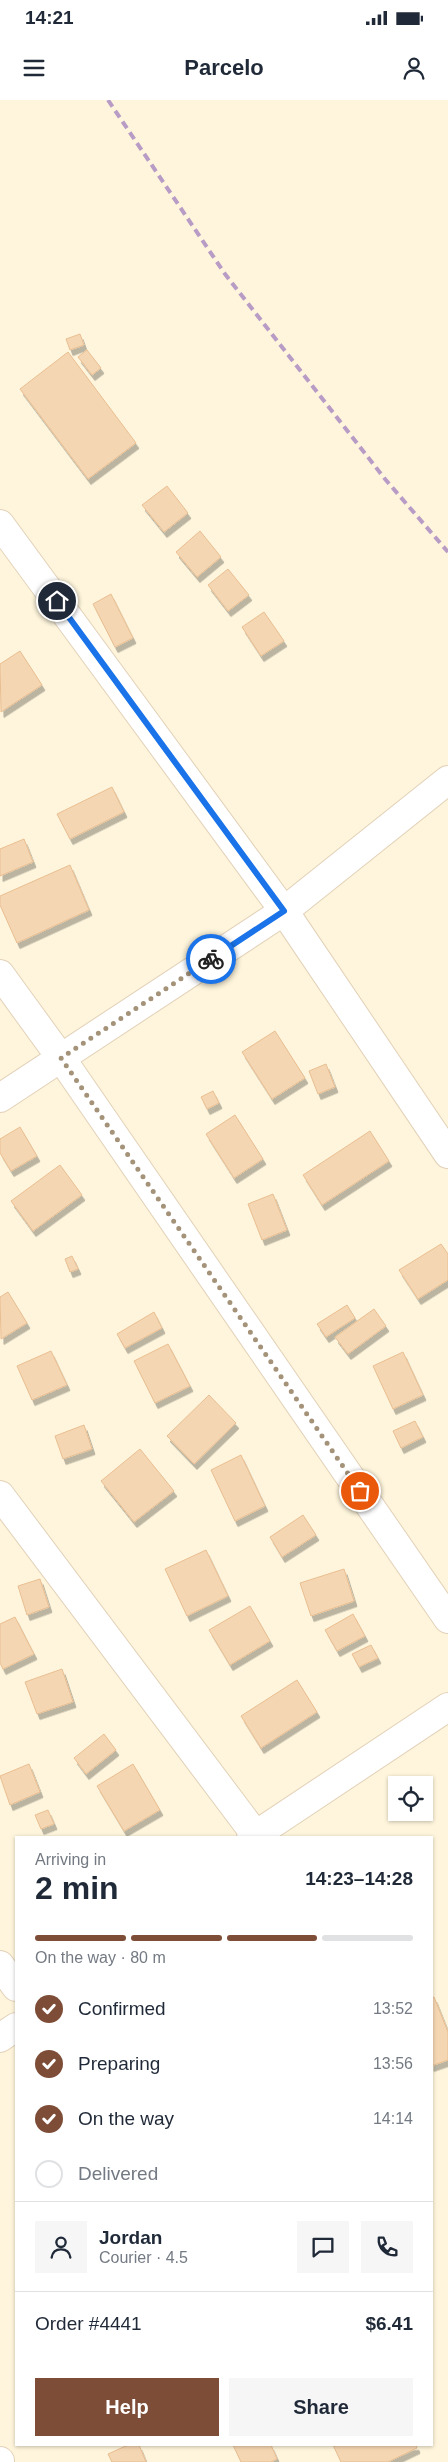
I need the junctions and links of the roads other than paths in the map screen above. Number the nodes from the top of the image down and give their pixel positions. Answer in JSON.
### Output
{"nodes":[{"id":1,"x":0,"y":524,"type":"edge"},
{"id":2,"x":448,"y":780,"type":"edge"},
{"id":3,"x":284,"y":911,"type":"junction"},
{"id":4,"x":0,"y":974,"type":"edge"},
{"id":5,"x":61,"y":1058,"type":"junction"},
{"id":6,"x":0,"y":1098,"type":"edge"},
{"id":7,"x":448,"y":1154,"type":"edge"},
{"id":8,"x":0,"y":1495,"type":"edge"},
{"id":9,"x":448,"y":1619,"type":"edge"},
{"id":10,"x":448,"y":1707,"type":"edge"},
{"id":11,"x":253,"y":1836,"type":"edge"},
{"id":12,"x":0,"y":1964,"type":"edge"},
{"id":13,"x":15,"y":1986,"type":"edge"},
{"id":14,"x":15,"y":2028,"type":"edge"},
{"id":15,"x":0,"y":2038,"type":"edge"}],
"edges":[{"from":1,"to":3,"type":"street"},
{"from":2,"to":3,"type":"street"},
{"from":3,"to":5,"type":"street"},
{"from":3,"to":7,"type":"street"},
{"from":4,"to":5,"type":"street"},
{"from":5,"to":6,"type":"street"},
{"from":5,"to":9,"type":"street"},
{"from":8,"to":11,"type":"street"},
{"from":10,"to":11,"type":"street"},
{"from":12,"to":13,"type":"street"},
{"from":14,"to":15,"type":"street"}]}
